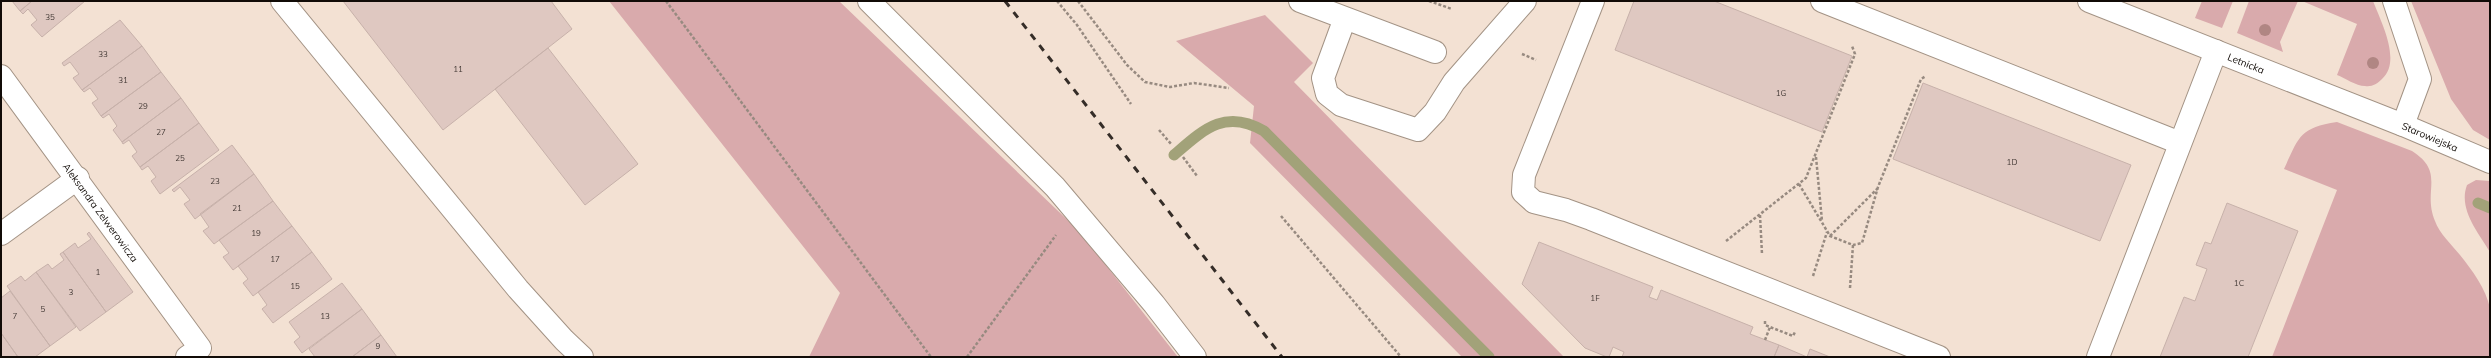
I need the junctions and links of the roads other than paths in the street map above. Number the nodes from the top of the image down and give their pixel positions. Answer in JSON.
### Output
{"nodes":[{"id":1,"x":282,"y":1,"type":"edge"},
{"id":2,"x":870,"y":1,"type":"edge"},
{"id":3,"x":1300,"y":1,"type":"edge"},
{"id":4,"x":1525,"y":1,"type":"edge"},
{"id":5,"x":1593,"y":1,"type":"edge"},
{"id":6,"x":1822,"y":1,"type":"edge"},
{"id":7,"x":2089,"y":1,"type":"edge"},
{"id":8,"x":2394,"y":1,"type":"edge"},
{"id":9,"x":1345,"y":18,"type":"junction"},
{"id":10,"x":2216,"y":51,"type":"junction"},
{"id":11,"x":1435,"y":52,"type":"dead end"},
{"id":12,"x":1,"y":76,"type":"edge"},
{"id":13,"x":2403,"y":124,"type":"junction"},
{"id":14,"x":2180,"y":143,"type":"junction"},
{"id":15,"x":2490,"y":162,"type":"edge"},
{"id":16,"x":78,"y":178,"type":"junction"},
{"id":17,"x":1,"y":234,"type":"edge"},
{"id":18,"x":194,"y":352,"type":"edge"},
{"id":19,"x":582,"y":357,"type":"edge"},
{"id":20,"x":1195,"y":357,"type":"edge"},
{"id":21,"x":1938,"y":357,"type":"edge"},
{"id":22,"x":2098,"y":357,"type":"edge"}],
"edges":[{"from":1,"to":19,"type":"street"},
{"from":2,"to":20,"type":"street"},
{"from":3,"to":9,"type":"street"},
{"from":4,"to":9,"type":"street"},
{"from":5,"to":21,"type":"street"},
{"from":6,"to":14,"type":"street"},
{"from":7,"to":10,"type":"street","name":"Letnicka"},
{"from":8,"to":13,"type":"street","name":"Starowiejska"},
{"from":9,"to":11,"type":"street"},
{"from":10,"to":13,"type":"street","name":"Letnicka"},
{"from":10,"to":14,"type":"street"},
{"from":12,"to":16,"type":"street","name":"Aleksandra Zelwerowicza"},
{"from":13,"to":15,"type":"street","name":"Starowiejska"},
{"from":14,"to":22,"type":"street"},
{"from":16,"to":17,"type":"street"},
{"from":16,"to":18,"type":"street","name":"Aleksandra Zelwerowicza"}]}
